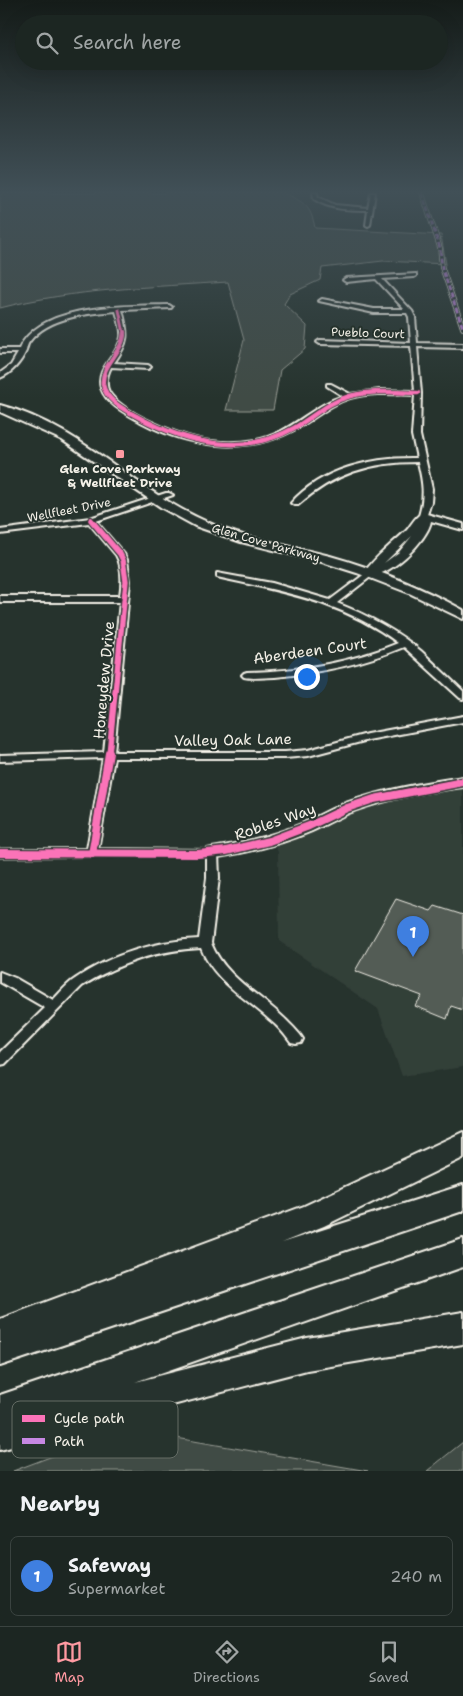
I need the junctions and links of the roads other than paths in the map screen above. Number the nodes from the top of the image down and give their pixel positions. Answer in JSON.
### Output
{"nodes":[{"id":1,"x":441,"y":262,"type":"edge"},
{"id":2,"x":414,"y":275,"type":"dead end"},
{"id":3,"x":378,"y":278,"type":"junction"},
{"id":4,"x":346,"y":280,"type":"dead end"},
{"id":5,"x":322,"y":301,"type":"dead end"},
{"id":6,"x":169,"y":307,"type":"dead end"},
{"id":7,"x":118,"y":310,"type":"junction"},
{"id":8,"x":409,"y":311,"type":"junction"},
{"id":9,"x":463,"y":328,"type":"edge"},
{"id":10,"x":320,"y":342,"type":"dead end"},
{"id":11,"x":415,"y":345,"type":"junction"},
{"id":12,"x":463,"y":346,"type":"edge"},
{"id":13,"x":0,"y":351,"type":"edge"},
{"id":14,"x":23,"y":351,"type":"junction"},
{"id":15,"x":110,"y":365,"type":"junction"},
{"id":16,"x":148,"y":367,"type":"dead end"},
{"id":17,"x":0,"y":376,"type":"edge"},
{"id":18,"x":329,"y":385,"type":"dead end"},
{"id":19,"x":418,"y":393,"type":"junction"},
{"id":20,"x":349,"y":396,"type":"junction"},
{"id":21,"x":0,"y":400,"type":"edge"},
{"id":22,"x":0,"y":408,"type":"edge"},
{"id":23,"x":422,"y":460,"type":"junction"},
{"id":24,"x":164,"y":497,"type":"junction"},
{"id":25,"x":295,"y":503,"type":"dead end"},
{"id":26,"x":423,"y":516,"type":"junction"},
{"id":27,"x":91,"y":520,"type":"junction"},
{"id":28,"x":463,"y":527,"type":"edge"},
{"id":29,"x":0,"y":532,"type":"edge"},
{"id":30,"x":376,"y":568,"type":"junction"},
{"id":31,"x":220,"y":575,"type":"dead end"},
{"id":32,"x":0,"y":599,"type":"edge"},
{"id":33,"x":124,"y":599,"type":"junction"},
{"id":34,"x":332,"y":603,"type":"junction"},
{"id":35,"x":463,"y":604,"type":"edge"},
{"id":36,"x":463,"y":615,"type":"edge"},
{"id":37,"x":404,"y":644,"type":"junction"},
{"id":38,"x":246,"y":675,"type":"dead end"},
{"id":39,"x":463,"y":696,"type":"edge"},
{"id":40,"x":463,"y":719,"type":"edge"},
{"id":41,"x":109,"y":755,"type":"junction"},
{"id":42,"x":0,"y":758,"type":"edge"},
{"id":43,"x":463,"y":782,"type":"edge"},
{"id":44,"x":0,"y":853,"type":"edge"},
{"id":45,"x":92,"y":854,"type":"junction"},
{"id":46,"x":212,"y":854,"type":"junction"},
{"id":47,"x":205,"y":943,"type":"junction"},
{"id":48,"x":0,"y":977,"type":"edge"},
{"id":49,"x":54,"y":1006,"type":"junction"},
{"id":50,"x":296,"y":1039,"type":"dead end"},
{"id":51,"x":0,"y":1060,"type":"edge"},
{"id":52,"x":463,"y":1144,"type":"edge"},
{"id":53,"x":463,"y":1198,"type":"edge"},
{"id":54,"x":463,"y":1253,"type":"edge"},
{"id":55,"x":463,"y":1328,"type":"edge"},
{"id":56,"x":0,"y":1334,"type":"edge"},
{"id":57,"x":0,"y":1350,"type":"edge"},
{"id":58,"x":32,"y":1401,"type":"edge"},
{"id":59,"x":124,"y":1401,"type":"edge"},
{"id":60,"x":12,"y":1408,"type":"edge"},
{"id":61,"x":0,"y":1412,"type":"edge"}],
"edges":[{"from":1,"to":9,"type":"street"},
{"from":2,"to":3,"type":"street"},
{"from":3,"to":4,"type":"street"},
{"from":3,"to":8,"type":"street"},
{"from":5,"to":8,"type":"street"},
{"from":6,"to":7,"type":"street"},
{"from":7,"to":14,"type":"street"},
{"from":7,"to":15,"type":"street"},
{"from":8,"to":11,"type":"street"},
{"from":10,"to":11,"type":"street","name":"Pueblo Court"},
{"from":11,"to":12,"type":"street","name":"Pueblo Court"},
{"from":11,"to":19,"type":"street"},
{"from":13,"to":14,"type":"street"},
{"from":14,"to":17,"type":"street"},
{"from":15,"to":16,"type":"street"},
{"from":15,"to":20,"type":"street"},
{"from":18,"to":20,"type":"street"},
{"from":19,"to":20,"type":"street"},
{"from":19,"to":23,"type":"street"},
{"from":21,"to":24,"type":"main road","name":"Glen Cove Parkway"},
{"from":22,"to":24,"type":"main road","name":"Glen Cove Parkway"},
{"from":23,"to":25,"type":"street"},
{"from":23,"to":26,"type":"street"},
{"from":24,"to":27,"type":"street","name":"Wellfleet Drive"},
{"from":24,"to":30,"type":"main road","name":"Glen Cove Parkway"},
{"from":26,"to":28,"type":"street"},
{"from":26,"to":30,"type":"street"},
{"from":27,"to":29,"type":"street","name":"Wellfleet Drive"},
{"from":27,"to":33,"type":"street","name":"Honeydew Drive"},
{"from":30,"to":34,"type":"street"},
{"from":30,"to":35,"type":"main road","name":"Glen Cove Parkway"},
{"from":30,"to":36,"type":"main road","name":"Glen Cove Parkway"},
{"from":31,"to":34,"type":"street"},
{"from":32,"to":33,"type":"street"},
{"from":33,"to":41,"type":"street","name":"Honeydew Drive"},
{"from":34,"to":37,"type":"street"},
{"from":37,"to":38,"type":"street","name":"Aberdeen Court"},
{"from":37,"to":39,"type":"street"},
{"from":40,"to":41,"type":"street","name":"Valley Oak Lane"},
{"from":41,"to":42,"type":"street","name":"Valley Oak Lane"},
{"from":41,"to":45,"type":"street","name":"Honeydew Drive"},
{"from":43,"to":46,"type":"street","name":"Robles Way"},
{"from":44,"to":45,"type":"street","name":"Robles Way"},
{"from":45,"to":46,"type":"street","name":"Robles Way"},
{"from":46,"to":47,"type":"street"},
{"from":47,"to":49,"type":"street"},
{"from":47,"to":50,"type":"street"},
{"from":48,"to":49,"type":"street"},
{"from":49,"to":51,"type":"street"},
{"from":52,"to":56,"type":"highway"},
{"from":53,"to":57,"type":"highway"},
{"from":54,"to":58,"type":"highway"},
{"from":55,"to":59,"type":"highway"},
{"from":60,"to":61,"type":"highway"}]}
